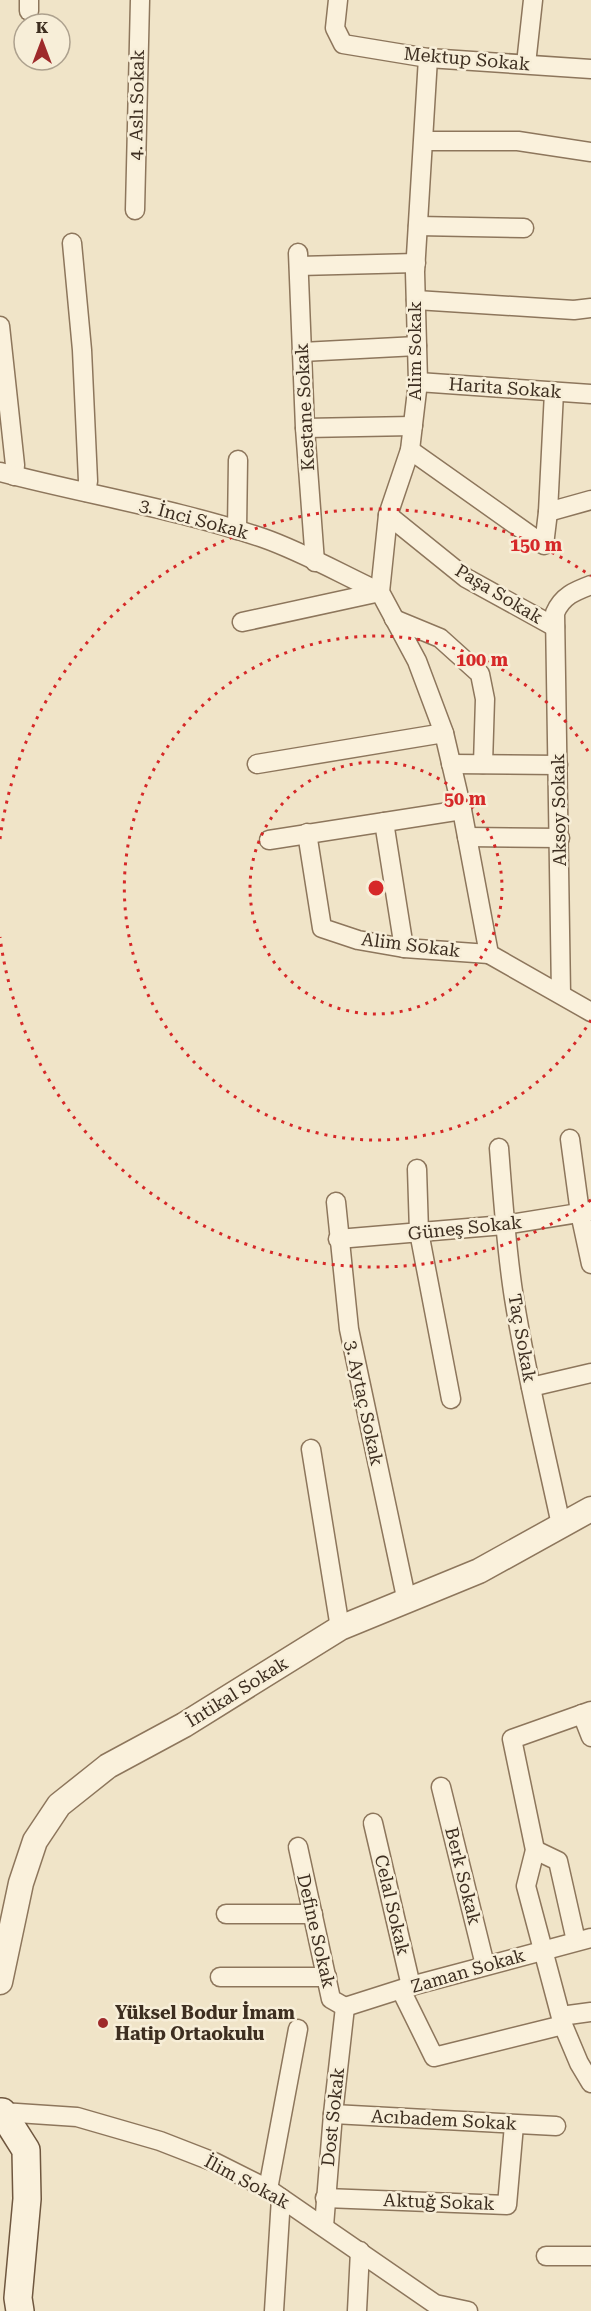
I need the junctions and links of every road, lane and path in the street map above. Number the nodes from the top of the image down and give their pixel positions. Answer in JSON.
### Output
{"nodes":[{"id":1,"x":140,"y":0,"type":"edge"},
{"id":2,"x":338,"y":0,"type":"edge"},
{"id":3,"x":533,"y":0,"type":"edge"},
{"id":4,"x":428,"y":58,"type":"junction"},
{"id":5,"x":526,"y":64,"type":"junction"},
{"id":6,"x":591,"y":69,"type":"edge"},
{"id":7,"x":424,"y":141,"type":"junction"},
{"id":8,"x":591,"y":152,"type":"edge"},
{"id":9,"x":135,"y":210,"type":"dead end"},
{"id":10,"x":418,"y":226,"type":"junction"},
{"id":11,"x":524,"y":228,"type":"dead end"},
{"id":12,"x":72,"y":243,"type":"dead end"},
{"id":13,"x":416,"y":263,"type":"junction"},
{"id":14,"x":416,"y":300,"type":"junction"},
{"id":15,"x":591,"y":308,"type":"edge"},
{"id":16,"x":0,"y":326,"type":"edge"},
{"id":17,"x":417,"y":346,"type":"junction"},
{"id":18,"x":302,"y":352,"type":"junction"},
{"id":19,"x":418,"y":382,"type":"junction"},
{"id":20,"x":554,"y":392,"type":"junction"},
{"id":21,"x":591,"y":394,"type":"edge"},
{"id":22,"x":413,"y":426,"type":"junction"},
{"id":23,"x":305,"y":428,"type":"junction"},
{"id":24,"x":410,"y":450,"type":"junction"},
{"id":25,"x":238,"y":460,"type":"dead end"},
{"id":26,"x":7,"y":474,"type":"edge"},
{"id":27,"x":86,"y":492,"type":"junction"},
{"id":28,"x":591,"y":500,"type":"edge"},
{"id":29,"x":548,"y":512,"type":"junction"},
{"id":30,"x":388,"y":515,"type":"junction"},
{"id":31,"x":237,"y":530,"type":"junction"},
{"id":32,"x":315,"y":562,"type":"junction"},
{"id":33,"x":591,"y":585,"type":"edge"},
{"id":34,"x":380,"y":592,"type":"junction"},
{"id":35,"x":394,"y":619,"type":"junction"},
{"id":36,"x":242,"y":622,"type":"dead end"},
{"id":37,"x":555,"y":627,"type":"junction"},
{"id":38,"x":444,"y":733,"type":"junction"},
{"id":39,"x":257,"y":764,"type":"dead end"},
{"id":40,"x":451,"y":764,"type":"junction"},
{"id":41,"x":483,"y":764,"type":"junction"},
{"id":42,"x":558,"y":765,"type":"junction"},
{"id":43,"x":462,"y":810,"type":"junction"},
{"id":44,"x":384,"y":822,"type":"junction"},
{"id":45,"x":307,"y":833,"type":"junction"},
{"id":46,"x":467,"y":837,"type":"junction"},
{"id":47,"x":560,"y":838,"type":"junction"},
{"id":48,"x":269,"y":840,"type":"dead end"},
{"id":49,"x":404,"y":948,"type":"junction"},
{"id":50,"x":489,"y":954,"type":"junction"},
{"id":51,"x":561,"y":994,"type":"junction"},
{"id":52,"x":591,"y":1012,"type":"edge"},
{"id":53,"x":570,"y":1138,"type":"dead end"},
{"id":54,"x":499,"y":1148,"type":"dead end"},
{"id":55,"x":417,"y":1169,"type":"dead end"},
{"id":56,"x":336,"y":1202,"type":"dead end"},
{"id":57,"x":586,"y":1212,"type":"edge"},
{"id":58,"x":504,"y":1225,"type":"junction"},
{"id":59,"x":419,"y":1232,"type":"junction"},
{"id":60,"x":338,"y":1239,"type":"junction"},
{"id":61,"x":591,"y":1264,"type":"edge"},
{"id":62,"x":591,"y":1373,"type":"edge"},
{"id":63,"x":531,"y":1387,"type":"junction"},
{"id":64,"x":451,"y":1400,"type":"dead end"},
{"id":65,"x":311,"y":1449,"type":"dead end"},
{"id":66,"x":590,"y":1512,"type":"edge"},
{"id":67,"x":561,"y":1525,"type":"junction"},
{"id":68,"x":407,"y":1602,"type":"junction"},
{"id":69,"x":340,"y":1628,"type":"junction"},
{"id":70,"x":586,"y":1713,"type":"edge"},
{"id":71,"x":591,"y":1737,"type":"edge"},
{"id":72,"x":441,"y":1787,"type":"dead end"},
{"id":73,"x":373,"y":1823,"type":"dead end"},
{"id":74,"x":298,"y":1847,"type":"dead end"},
{"id":75,"x":535,"y":1850,"type":"junction"},
{"id":76,"x":226,"y":1914,"type":"dead end"},
{"id":77,"x":313,"y":1914,"type":"junction"},
{"id":78,"x":583,"y":1940,"type":"edge"},
{"id":79,"x":543,"y":1949,"type":"junction"},
{"id":80,"x":485,"y":1965,"type":"junction"},
{"id":81,"x":220,"y":1977,"type":"dead end"},
{"id":82,"x":327,"y":1977,"type":"junction"},
{"id":83,"x":0,"y":1982,"type":"edge"},
{"id":84,"x":406,"y":1988,"type":"junction"},
{"id":85,"x":345,"y":2007,"type":"junction"},
{"id":86,"x":591,"y":2012,"type":"edge"},
{"id":87,"x":562,"y":2021,"type":"junction"},
{"id":88,"x":298,"y":2029,"type":"dead end"},
{"id":89,"x":591,"y":2083,"type":"edge"},
{"id":90,"x":1,"y":2112,"type":"edge"},
{"id":91,"x":333,"y":2114,"type":"junction"},
{"id":92,"x":513,"y":2125,"type":"junction"},
{"id":93,"x":556,"y":2126,"type":"dead end"},
{"id":94,"x":275,"y":2193,"type":"junction"},
{"id":95,"x":326,"y":2198,"type":"junction"},
{"id":96,"x":324,"y":2226,"type":"junction"},
{"id":97,"x":360,"y":2251,"type":"junction"},
{"id":98,"x":546,"y":2256,"type":"dead end"},
{"id":99,"x":591,"y":2256,"type":"edge"},
{"id":100,"x":435,"y":2308,"type":"edge"},
{"id":101,"x":20,"y":2311,"type":"edge"},
{"id":102,"x":274,"y":2311,"type":"edge"},
{"id":103,"x":357,"y":2311,"type":"edge"},
{"id":104,"x":468,"y":2311,"type":"edge"}],
"edges":[{"from":1,"to":9,"type":"street","name":"4. Aslı Sokak"},
{"from":2,"to":4,"type":"street","name":"Mektup Sokak"},
{"from":3,"to":5,"type":"street"},
{"from":4,"to":5,"type":"street","name":"Mektup Sokak"},
{"from":4,"to":7,"type":"street","name":"Alim Sokak"},
{"from":5,"to":6,"type":"street","name":"Mektup Sokak"},
{"from":7,"to":8,"type":"street"},
{"from":7,"to":10,"type":"street","name":"Alim Sokak"},
{"from":10,"to":11,"type":"street"},
{"from":10,"to":13,"type":"street","name":"Alim Sokak"},
{"from":12,"to":27,"type":"street"},
{"from":13,"to":14,"type":"street","name":"Alim Sokak"},
{"from":13,"to":18,"type":"street","name":"Kestane Sokak"},
{"from":14,"to":15,"type":"street"},
{"from":14,"to":17,"type":"street","name":"Alim Sokak"},
{"from":16,"to":26,"type":"street"},
{"from":17,"to":18,"type":"street"},
{"from":17,"to":19,"type":"street","name":"Alim Sokak"},
{"from":18,"to":23,"type":"street","name":"Kestane Sokak"},
{"from":19,"to":20,"type":"street","name":"Harita Sokak"},
{"from":19,"to":22,"type":"street","name":"Alim Sokak"},
{"from":20,"to":21,"type":"street","name":"Harita Sokak"},
{"from":20,"to":29,"type":"street"},
{"from":22,"to":23,"type":"street"},
{"from":22,"to":24,"type":"street","name":"Alim Sokak"},
{"from":23,"to":32,"type":"street","name":"Kestane Sokak"},
{"from":24,"to":29,"type":"street"},
{"from":24,"to":30,"type":"street","name":"Alim Sokak"},
{"from":25,"to":31,"type":"street"},
{"from":26,"to":27,"type":"street","name":"3. İnci Sokak"},
{"from":27,"to":31,"type":"street","name":"3. İnci Sokak"},
{"from":28,"to":29,"type":"street"},
{"from":30,"to":34,"type":"street","name":"Alim Sokak"},
{"from":30,"to":37,"type":"street","name":"Paşa Sokak"},
{"from":31,"to":32,"type":"street","name":"3. İnci Sokak"},
{"from":32,"to":34,"type":"street","name":"3. İnci Sokak"},
{"from":33,"to":37,"type":"street","name":"Aksoy Sokak"},
{"from":34,"to":35,"type":"street","name":"Alim Sokak"},
{"from":34,"to":36,"type":"street"},
{"from":35,"to":38,"type":"street","name":"Alim Sokak"},
{"from":35,"to":41,"type":"street"},
{"from":37,"to":42,"type":"street","name":"Aksoy Sokak"},
{"from":38,"to":39,"type":"street"},
{"from":38,"to":40,"type":"street","name":"Alim Sokak"},
{"from":40,"to":41,"type":"street"},
{"from":40,"to":43,"type":"street","name":"Alim Sokak"},
{"from":41,"to":42,"type":"street"},
{"from":42,"to":47,"type":"street","name":"Aksoy Sokak"},
{"from":43,"to":44,"type":"street"},
{"from":43,"to":46,"type":"street","name":"Alim Sokak"},
{"from":44,"to":45,"type":"street"},
{"from":44,"to":49,"type":"street"},
{"from":45,"to":48,"type":"street"},
{"from":45,"to":49,"type":"street","name":"Alim Sokak"},
{"from":46,"to":47,"type":"street"},
{"from":46,"to":50,"type":"street","name":"Alim Sokak"},
{"from":47,"to":51,"type":"street","name":"Aksoy Sokak"},
{"from":49,"to":50,"type":"street","name":"Alim Sokak"},
{"from":50,"to":51,"type":"street","name":"Alim Sokak"},
{"from":51,"to":52,"type":"street","name":"Alim Sokak"},
{"from":53,"to":57,"type":"street"},
{"from":54,"to":58,"type":"street","name":"Taç Sokak"},
{"from":55,"to":59,"type":"street"},
{"from":56,"to":60,"type":"street","name":"3. Aytaç Sokak"},
{"from":57,"to":58,"type":"street","name":"Güneş Sokak"},
{"from":57,"to":61,"type":"street"},
{"from":58,"to":59,"type":"street","name":"Güneş Sokak"},
{"from":58,"to":63,"type":"street","name":"Taç Sokak"},
{"from":59,"to":60,"type":"street","name":"Güneş Sokak"},
{"from":59,"to":64,"type":"street"},
{"from":60,"to":68,"type":"street","name":"3. Aytaç Sokak"},
{"from":62,"to":63,"type":"street"},
{"from":63,"to":67,"type":"street","name":"Taç Sokak"},
{"from":65,"to":69,"type":"street"},
{"from":66,"to":67,"type":"street","name":"İntikal Sokak"},
{"from":67,"to":68,"type":"street","name":"İntikal Sokak"},
{"from":68,"to":69,"type":"street","name":"İntikal Sokak"},
{"from":69,"to":83,"type":"street","name":"İntikal Sokak"},
{"from":70,"to":71,"type":"street"},
{"from":70,"to":75,"type":"street"},
{"from":72,"to":80,"type":"street","name":"Berk Sokak"},
{"from":73,"to":84,"type":"street","name":"Celal Sokak"},
{"from":74,"to":77,"type":"street","name":"Define Sokak"},
{"from":75,"to":78,"type":"street"},
{"from":75,"to":79,"type":"street"},
{"from":76,"to":77,"type":"street"},
{"from":77,"to":82,"type":"street","name":"Define Sokak"},
{"from":78,"to":79,"type":"street","name":"Zaman Sokak"},
{"from":79,"to":80,"type":"street","name":"Zaman Sokak"},
{"from":79,"to":87,"type":"street"},
{"from":80,"to":84,"type":"street","name":"Zaman Sokak"},
{"from":81,"to":82,"type":"street"},
{"from":82,"to":85,"type":"street","name":"Define Sokak"},
{"from":84,"to":85,"type":"street","name":"Zaman Sokak"},
{"from":84,"to":87,"type":"street","name":"Celal Sokak"},
{"from":85,"to":91,"type":"street","name":"Dost Sokak"},
{"from":86,"to":87,"type":"street"},
{"from":87,"to":89,"type":"street"},
{"from":88,"to":94,"type":"street"},
{"from":90,"to":94,"type":"street","name":"İlim Sokak"},
{"from":90,"to":101,"type":"main road"},
{"from":91,"to":92,"type":"street","name":"Acıbadem Sokak"},
{"from":91,"to":95,"type":"street","name":"Dost Sokak"},
{"from":92,"to":93,"type":"street","name":"Acıbadem Sokak"},
{"from":92,"to":95,"type":"street","name":"Aktuğ Sokak"},
{"from":94,"to":96,"type":"street","name":"İlim Sokak"},
{"from":94,"to":102,"type":"street"},
{"from":95,"to":96,"type":"street","name":"Dost Sokak"},
{"from":96,"to":97,"type":"street","name":"İlim Sokak"},
{"from":97,"to":100,"type":"street","name":"İlim Sokak"},
{"from":97,"to":103,"type":"street"},
{"from":98,"to":99,"type":"street"},
{"from":100,"to":104,"type":"street","name":"İlim Sokak"}]}
